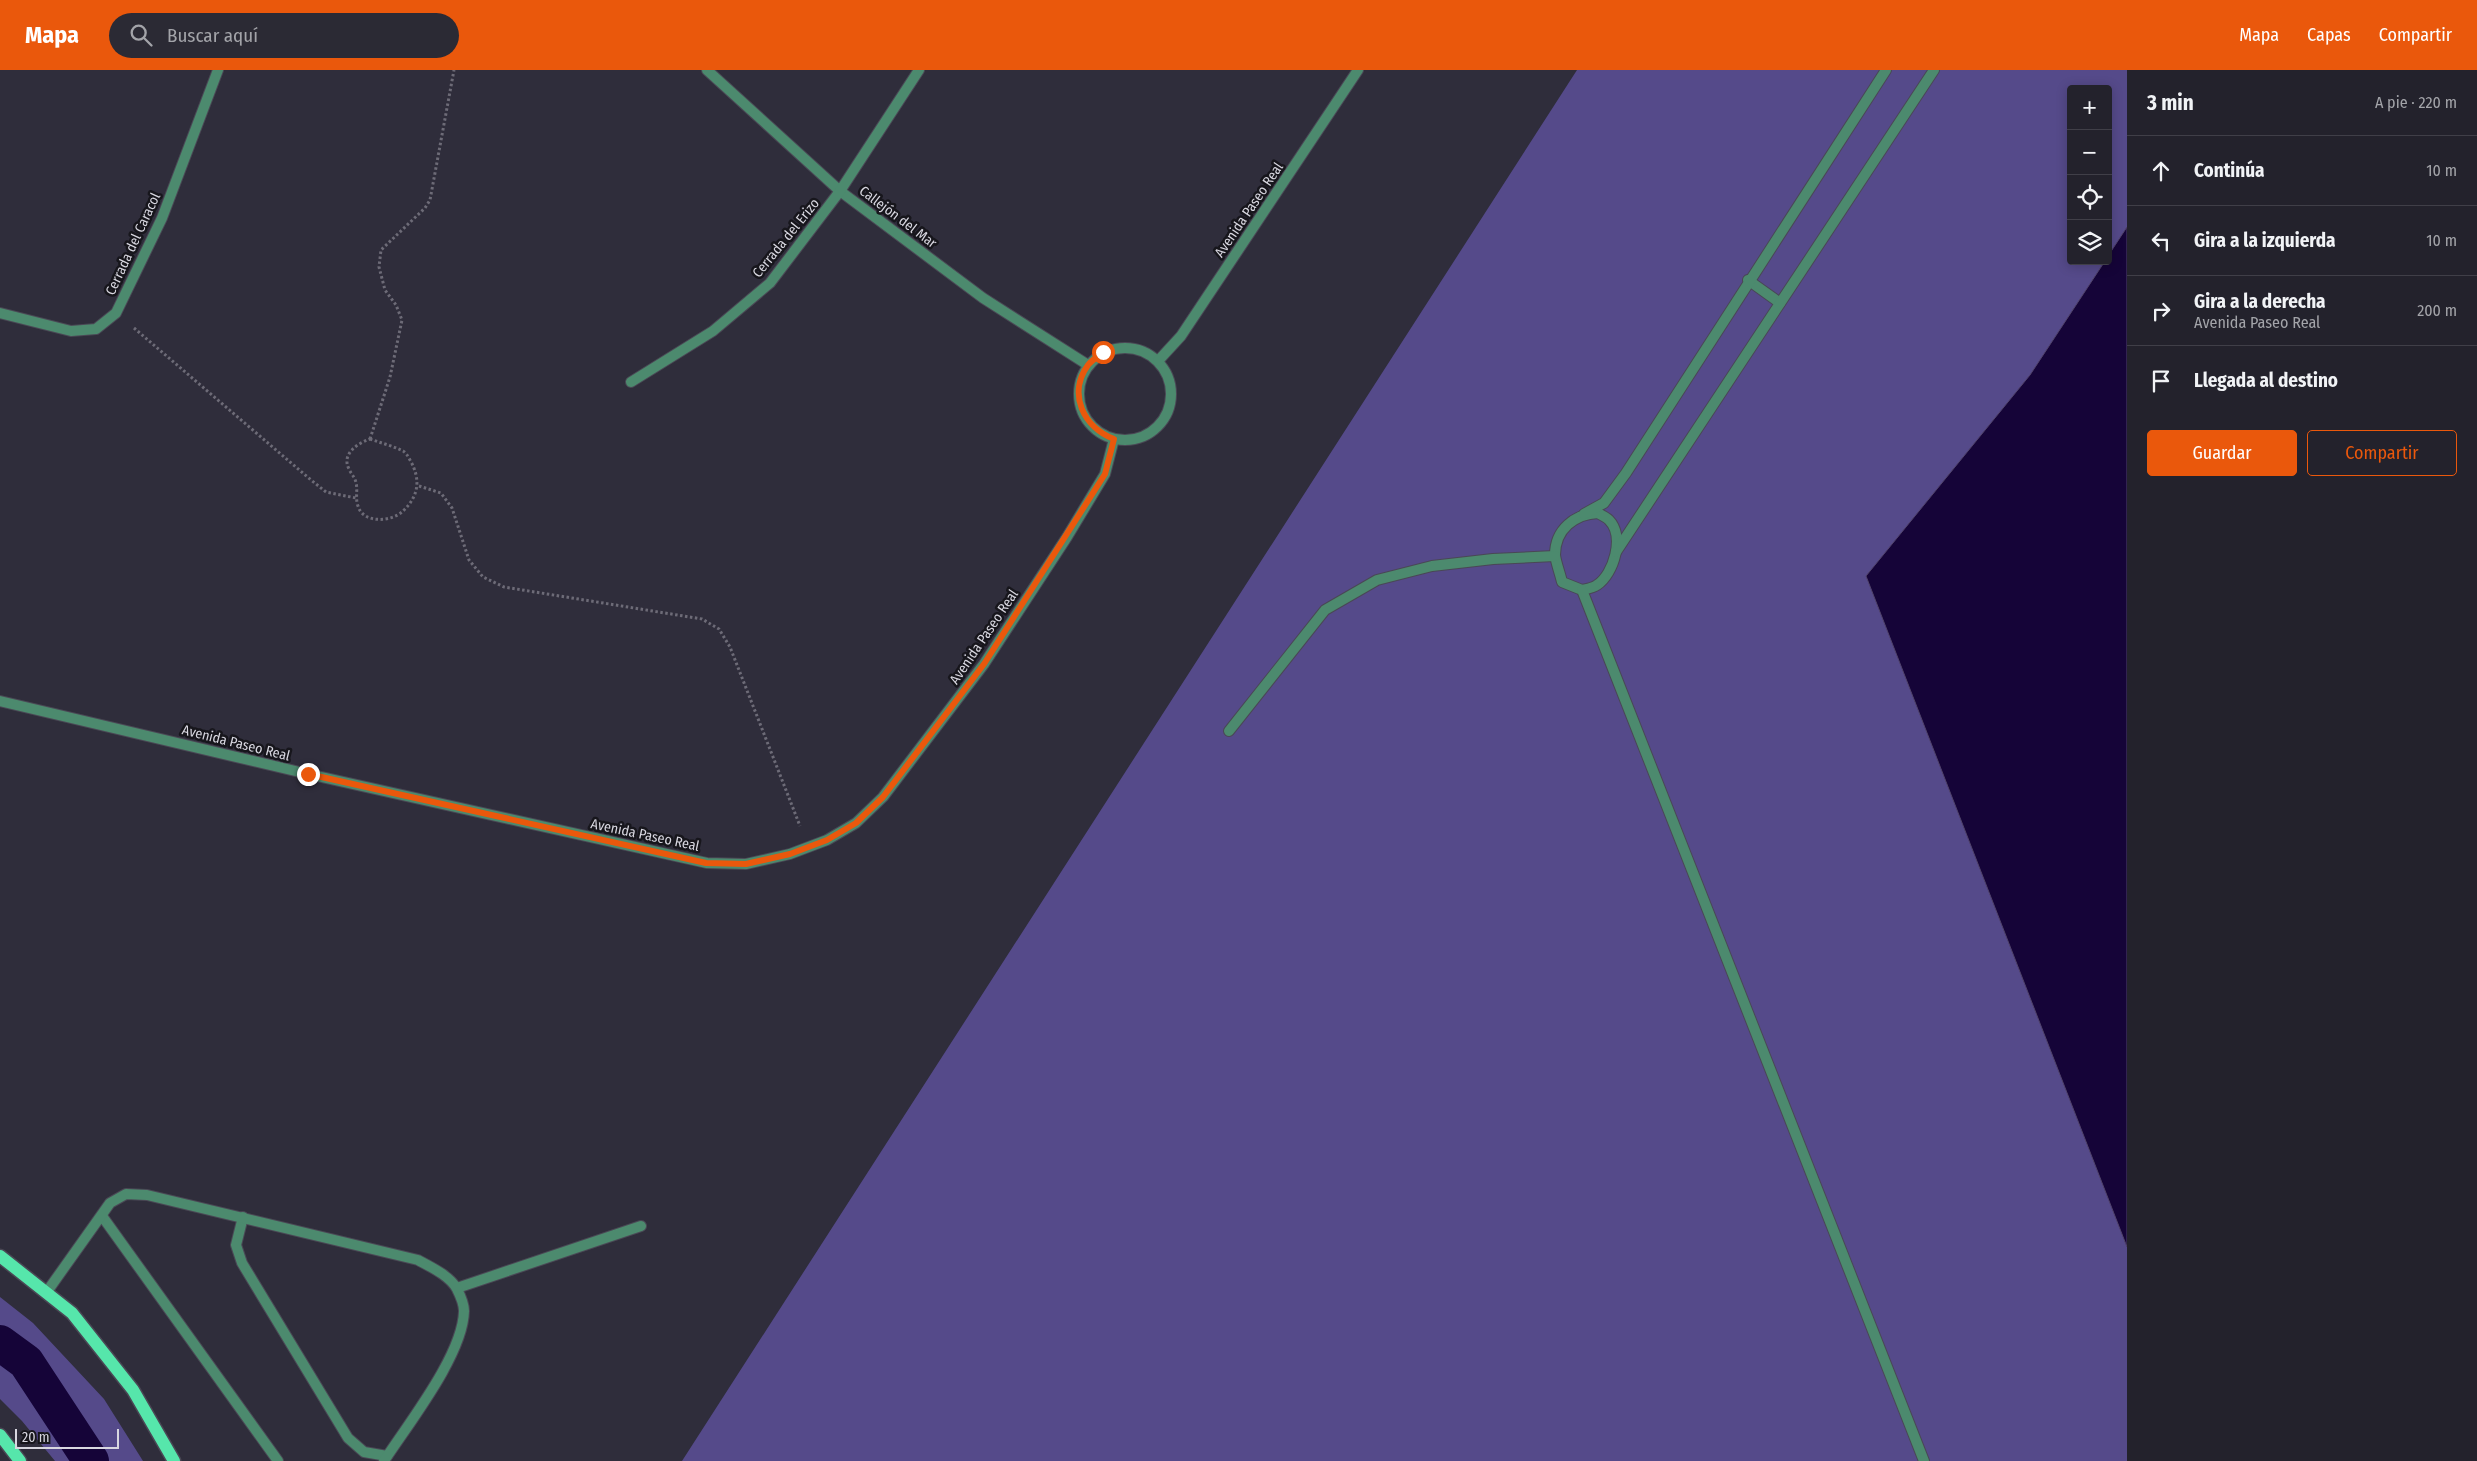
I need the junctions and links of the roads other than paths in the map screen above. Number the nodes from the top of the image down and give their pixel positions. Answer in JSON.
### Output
{"nodes":[{"id":1,"x":218,"y":70,"type":"edge"},
{"id":2,"x":707,"y":70,"type":"edge"},
{"id":3,"x":919,"y":70,"type":"edge"},
{"id":4,"x":1358,"y":70,"type":"edge"},
{"id":5,"x":1886,"y":70,"type":"edge"},
{"id":6,"x":1934,"y":70,"type":"edge"},
{"id":7,"x":840,"y":191,"type":"junction"},
{"id":8,"x":1748,"y":280,"type":"junction"},
{"id":9,"x":1780,"y":303,"type":"junction"},
{"id":10,"x":0,"y":313,"type":"edge"},
{"id":11,"x":1158,"y":361,"type":"junction"},
{"id":12,"x":1088,"y":365,"type":"junction"},
{"id":13,"x":631,"y":382,"type":"dead end"},
{"id":14,"x":1114,"y":439,"type":"junction"},
{"id":15,"x":1584,"y":514,"type":"junction"},
{"id":16,"x":1616,"y":552,"type":"junction"},
{"id":17,"x":1555,"y":556,"type":"junction"},
{"id":18,"x":1582,"y":590,"type":"junction"},
{"id":19,"x":0,"y":702,"type":"edge"},
{"id":20,"x":1229,"y":731,"type":"dead end"},
{"id":21,"x":102,"y":1216,"type":"junction"},
{"id":22,"x":243,"y":1217,"type":"junction"},
{"id":23,"x":641,"y":1226,"type":"dead end"},
{"id":24,"x":0,"y":1256,"type":"edge"},
{"id":25,"x":457,"y":1288,"type":"junction"},
{"id":26,"x":46,"y":1293,"type":"junction"},
{"id":27,"x":0,"y":1435,"type":"edge"},
{"id":28,"x":385,"y":1459,"type":"edge"},
{"id":29,"x":20,"y":1461,"type":"edge"},
{"id":30,"x":174,"y":1461,"type":"edge"},
{"id":31,"x":278,"y":1461,"type":"edge"},
{"id":32,"x":1924,"y":1461,"type":"edge"}],
"edges":[{"from":1,"to":10,"type":"street","name":"Cerrada del Caracol"},
{"from":2,"to":7,"type":"street","name":"Callejón del Mar"},
{"from":3,"to":7,"type":"street","name":"Cerrada del Erizo"},
{"from":4,"to":11,"type":"street","name":"Avenida Paseo Real"},
{"from":5,"to":8,"type":"street"},
{"from":6,"to":9,"type":"street"},
{"from":7,"to":12,"type":"street","name":"Callejón del Mar"},
{"from":7,"to":13,"type":"street","name":"Cerrada del Erizo"},
{"from":8,"to":9,"type":"street"},
{"from":8,"to":15,"type":"street"},
{"from":9,"to":16,"type":"street"},
{"from":11,"to":12,"type":"street"},
{"from":11,"to":14,"type":"street"},
{"from":12,"to":14,"type":"street"},
{"from":14,"to":19,"type":"street","name":"Avenida Paseo Real"},
{"from":15,"to":16,"type":"street"},
{"from":15,"to":17,"type":"street"},
{"from":16,"to":18,"type":"street"},
{"from":17,"to":18,"type":"street"},
{"from":17,"to":20,"type":"street"},
{"from":18,"to":32,"type":"street"},
{"from":21,"to":22,"type":"street"},
{"from":21,"to":26,"type":"street"},
{"from":21,"to":31,"type":"street"},
{"from":22,"to":25,"type":"street"},
{"from":22,"to":28,"type":"street"},
{"from":23,"to":25,"type":"street"},
{"from":24,"to":26,"type":"main road"},
{"from":25,"to":28,"type":"street"},
{"from":26,"to":30,"type":"main road"},
{"from":27,"to":29,"type":"main road"}]}
